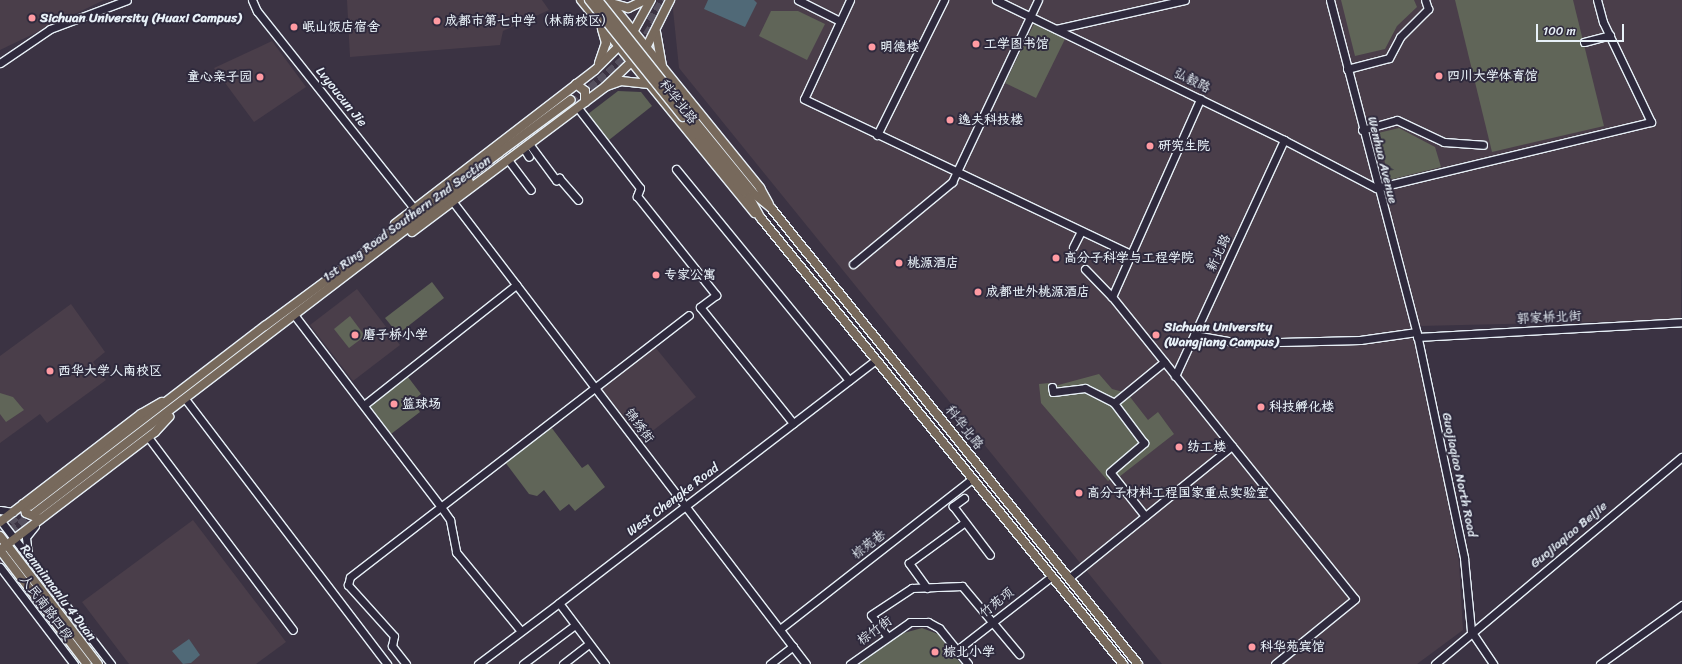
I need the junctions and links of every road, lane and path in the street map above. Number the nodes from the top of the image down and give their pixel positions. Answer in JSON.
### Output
{"nodes":[{"id":1,"x":127,"y":0,"type":"edge"},
{"id":2,"x":252,"y":0,"type":"edge"},
{"id":3,"x":582,"y":0,"type":"edge"},
{"id":4,"x":589,"y":0,"type":"edge"},
{"id":5,"x":598,"y":0,"type":"edge"},
{"id":6,"x":645,"y":0,"type":"edge"},
{"id":7,"x":652,"y":0,"type":"edge"},
{"id":8,"x":670,"y":0,"type":"edge"},
{"id":9,"x":798,"y":0,"type":"edge"},
{"id":10,"x":850,"y":0,"type":"edge"},
{"id":11,"x":944,"y":0,"type":"edge"},
{"id":12,"x":996,"y":0,"type":"edge"},
{"id":13,"x":1038,"y":0,"type":"edge"},
{"id":14,"x":1185,"y":0,"type":"edge"},
{"id":15,"x":1330,"y":0,"type":"edge"},
{"id":16,"x":1425,"y":0,"type":"edge"},
{"id":17,"x":1597,"y":0,"type":"edge"},
{"id":18,"x":608,"y":1,"type":"edge"},
{"id":19,"x":1167,"y":2,"type":"edge"},
{"id":20,"x":1030,"y":16,"type":"junction"},
{"id":21,"x":660,"y":20,"type":"junction"},
{"id":22,"x":840,"y":20,"type":"junction"},
{"id":23,"x":600,"y":25,"type":"junction"},
{"id":24,"x":1056,"y":29,"type":"junction"},
{"id":25,"x":633,"y":32,"type":"junction"},
{"id":26,"x":1610,"y":35,"type":"junction"},
{"id":27,"x":1584,"y":42,"type":"dead end"},
{"id":28,"x":619,"y":48,"type":"junction"},
{"id":29,"x":646,"y":48,"type":"junction"},
{"id":30,"x":630,"y":62,"type":"junction"},
{"id":31,"x":657,"y":62,"type":"junction"},
{"id":32,"x":0,"y":63,"type":"edge"},
{"id":33,"x":1347,"y":69,"type":"junction"},
{"id":34,"x":595,"y":70,"type":"junction"},
{"id":35,"x":664,"y":70,"type":"junction"},
{"id":36,"x":647,"y":82,"type":"junction"},
{"id":37,"x":576,"y":84,"type":"junction"},
{"id":38,"x":605,"y":86,"type":"junction"},
{"id":39,"x":1200,"y":99,"type":"junction"},
{"id":40,"x":585,"y":102,"type":"junction"},
{"id":41,"x":573,"y":104,"type":"junction"},
{"id":42,"x":686,"y":115,"type":"junction"},
{"id":43,"x":1362,"y":130,"type":"junction"},
{"id":44,"x":877,"y":135,"type":"junction"},
{"id":45,"x":1284,"y":140,"type":"junction"},
{"id":46,"x":1482,"y":145,"type":"dead end"},
{"id":47,"x":528,"y":150,"type":"junction"},
{"id":48,"x":509,"y":161,"type":"junction"},
{"id":49,"x":676,"y":169,"type":"dead end"},
{"id":50,"x":955,"y":172,"type":"junction"},
{"id":51,"x":1376,"y":188,"type":"junction"},
{"id":52,"x":531,"y":190,"type":"dead end"},
{"id":53,"x":578,"y":200,"type":"dead end"},
{"id":54,"x":453,"y":202,"type":"junction"},
{"id":55,"x":414,"y":207,"type":"junction"},
{"id":56,"x":771,"y":208,"type":"junction"},
{"id":57,"x":760,"y":217,"type":"junction"},
{"id":58,"x":1081,"y":231,"type":"junction"},
{"id":59,"x":370,"y":247,"type":"junction"},
{"id":60,"x":1074,"y":247,"type":"dead end"},
{"id":61,"x":379,"y":253,"type":"junction"},
{"id":62,"x":1131,"y":254,"type":"junction"},
{"id":63,"x":853,"y":264,"type":"dead end"},
{"id":64,"x":1085,"y":269,"type":"dead end"},
{"id":65,"x":516,"y":285,"type":"junction"},
{"id":66,"x":1112,"y":297,"type":"junction"},
{"id":67,"x":689,"y":315,"type":"dead end"},
{"id":68,"x":295,"y":316,"type":"junction"},
{"id":69,"x":1682,"y":322,"type":"edge"},
{"id":70,"x":1415,"y":332,"type":"junction"},
{"id":71,"x":1194,"y":335,"type":"junction"},
{"id":72,"x":876,"y":360,"type":"junction"},
{"id":73,"x":1164,"y":362,"type":"junction"},
{"id":74,"x":1175,"y":376,"type":"junction"},
{"id":75,"x":849,"y":380,"type":"junction"},
{"id":76,"x":1052,"y":387,"type":"dead end"},
{"id":77,"x":595,"y":388,"type":"junction"},
{"id":78,"x":186,"y":400,"type":"junction"},
{"id":79,"x":1114,"y":403,"type":"junction"},
{"id":80,"x":179,"y":405,"type":"junction"},
{"id":81,"x":364,"y":405,"type":"junction"},
{"id":82,"x":793,"y":423,"type":"junction"},
{"id":83,"x":148,"y":437,"type":"junction"},
{"id":84,"x":1232,"y":446,"type":"junction"},
{"id":85,"x":1682,"y":457,"type":"edge"},
{"id":86,"x":972,"y":479,"type":"junction"},
{"id":87,"x":964,"y":498,"type":"dead end"},
{"id":88,"x":685,"y":505,"type":"junction"},
{"id":89,"x":442,"y":507,"type":"junction"},
{"id":90,"x":29,"y":508,"type":"junction"},
{"id":91,"x":0,"y":510,"type":"edge"},
{"id":92,"x":13,"y":512,"type":"junction"},
{"id":93,"x":1145,"y":516,"type":"junction"},
{"id":94,"x":0,"y":521,"type":"edge"},
{"id":95,"x":39,"y":521,"type":"junction"},
{"id":96,"x":965,"y":522,"type":"junction"},
{"id":97,"x":0,"y":536,"type":"edge"},
{"id":98,"x":15,"y":539,"type":"junction"},
{"id":99,"x":2,"y":548,"type":"edge"},
{"id":100,"x":990,"y":555,"type":"dead end"},
{"id":101,"x":28,"y":556,"type":"junction"},
{"id":102,"x":0,"y":567,"type":"edge"},
{"id":103,"x":0,"y":574,"type":"edge"},
{"id":104,"x":1052,"y":576,"type":"junction"},
{"id":105,"x":1070,"y":577,"type":"junction"},
{"id":106,"x":9,"y":580,"type":"junction"},
{"id":107,"x":927,"y":588,"type":"junction"},
{"id":108,"x":558,"y":603,"type":"junction"},
{"id":109,"x":1682,"y":605,"type":"edge"},
{"id":110,"x":992,"y":622,"type":"junction"},
{"id":111,"x":575,"y":625,"type":"junction"},
{"id":112,"x":780,"y":629,"type":"junction"},
{"id":113,"x":293,"y":630,"type":"dead end"},
{"id":114,"x":522,"y":631,"type":"junction"},
{"id":115,"x":1471,"y":631,"type":"junction"},
{"id":116,"x":887,"y":636,"type":"junction"},
{"id":117,"x":590,"y":644,"type":"junction"},
{"id":118,"x":793,"y":646,"type":"junction"},
{"id":119,"x":956,"y":650,"type":"junction"},
{"id":120,"x":1019,"y":654,"type":"dead end"},
{"id":121,"x":74,"y":664,"type":"edge"},
{"id":122,"x":87,"y":664,"type":"edge"},
{"id":123,"x":98,"y":664,"type":"edge"},
{"id":124,"x":111,"y":664,"type":"edge"},
{"id":125,"x":387,"y":664,"type":"edge"},
{"id":126,"x":406,"y":664,"type":"edge"},
{"id":127,"x":478,"y":664,"type":"edge"},
{"id":128,"x":522,"y":664,"type":"edge"},
{"id":129,"x":563,"y":664,"type":"edge"},
{"id":130,"x":605,"y":664,"type":"edge"},
{"id":131,"x":770,"y":664,"type":"edge"},
{"id":132,"x":806,"y":664,"type":"edge"},
{"id":133,"x":850,"y":664,"type":"edge"},
{"id":134,"x":968,"y":664,"type":"edge"},
{"id":135,"x":1123,"y":664,"type":"edge"},
{"id":136,"x":1138,"y":664,"type":"edge"},
{"id":137,"x":1275,"y":664,"type":"edge"},
{"id":138,"x":1435,"y":664,"type":"edge"},
{"id":139,"x":1493,"y":664,"type":"edge"},
{"id":140,"x":1600,"y":664,"type":"edge"}],
"edges":[{"from":1,"to":32,"type":"street"},
{"from":2,"to":55,"type":"street","name":"Lvyoucun Jie"},
{"from":3,"to":5,"type":"main road"},
{"from":3,"to":23,"type":"main road","name":"科华北路"},
{"from":4,"to":42,"type":"main road","name":"科华北路","bridge":true},
{"from":5,"to":42,"type":"main road","name":"科华北路","bridge":true},
{"from":6,"to":18,"type":"main road"},
{"from":7,"to":25,"type":"main road","name":"1st Ring Road Southern 2nd Section"},
{"from":8,"to":21,"type":"main road"},
{"from":9,"to":22,"type":"street"},
{"from":10,"to":22,"type":"street"},
{"from":11,"to":44,"type":"street"},
{"from":12,"to":20,"type":"street","name":"弘毅路"},
{"from":13,"to":20,"type":"street"},
{"from":14,"to":19,"type":"street"},
{"from":15,"to":33,"type":"street","name":"Wenhua Avenue"},
{"from":16,"to":33,"type":"street"},
{"from":17,"to":26,"type":"street"},
{"from":18,"to":25,"type":"main road","name":"科华北路"},
{"from":19,"to":24,"type":"street"},
{"from":20,"to":24,"type":"street","name":"弘毅路"},
{"from":20,"to":50,"type":"street"},
{"from":21,"to":29,"type":"main road"},
{"from":21,"to":35,"type":"main road"},
{"from":22,"to":44,"type":"street"},
{"from":23,"to":28,"type":"main road","name":"科华北路"},
{"from":23,"to":34,"type":"main road"},
{"from":24,"to":39,"type":"street","name":"弘毅路"},
{"from":25,"to":28,"type":"main road","name":"1st Ring Road Southern 2nd Section"},
{"from":25,"to":29,"type":"main road","name":"科华北路"},
{"from":26,"to":27,"type":"street"},
{"from":26,"to":51,"type":"street"},
{"from":28,"to":30,"type":"main road","name":"科华北路"},
{"from":28,"to":34,"type":"main road","name":"1st Ring Road Southern 2nd Section"},
{"from":29,"to":30,"type":"main road","name":"1st Ring Road Southern 2nd Section"},
{"from":29,"to":31,"type":"main road","name":"科华北路"},
{"from":30,"to":36,"type":"main road","name":"科华北路"},
{"from":30,"to":38,"type":"main road","name":"1st Ring Road Southern 2nd Section"},
{"from":31,"to":35,"type":"main road","name":"科华北路"},
{"from":31,"to":36,"type":"main road"},
{"from":33,"to":43,"type":"street","name":"Wenhua Avenue"},
{"from":34,"to":37,"type":"main road","name":"1st Ring Road Southern 2nd Section"},
{"from":35,"to":56,"type":"main road","name":"科华北路"},
{"from":36,"to":38,"type":"main road"},
{"from":36,"to":57,"type":"main road","name":"科华北路"},
{"from":37,"to":40,"type":"main road"},
{"from":37,"to":55,"type":"main road","name":"1st Ring Road Southern 2nd Section"},
{"from":38,"to":40,"type":"main road","name":"1st Ring Road Southern 2nd Section"},
{"from":39,"to":45,"type":"street","name":"弘毅路"},
{"from":39,"to":62,"type":"street"},
{"from":40,"to":41,"type":"main road","name":"1st Ring Road Southern 2nd Section"},
{"from":41,"to":47,"type":"main road","name":"1st Ring Road Southern 2nd Section"},
{"from":41,"to":59,"type":"main road"},
{"from":41,"to":61,"type":"main road"},
{"from":41,"to":82,"type":"street"},
{"from":42,"to":56,"type":"main road","name":"科华北路"},
{"from":42,"to":57,"type":"main road","name":"科华北路"},
{"from":43,"to":46,"type":"street"},
{"from":43,"to":51,"type":"street","name":"Wenhua Avenue"},
{"from":44,"to":50,"type":"street"},
{"from":45,"to":51,"type":"street","name":"弘毅路"},
{"from":45,"to":71,"type":"street","name":"新北路"},
{"from":47,"to":48,"type":"main road","name":"1st Ring Road Southern 2nd Section"},
{"from":47,"to":53,"type":"street"},
{"from":48,"to":52,"type":"street"},
{"from":48,"to":54,"type":"main road","name":"1st Ring Road Southern 2nd Section"},
{"from":49,"to":75,"type":"street"},
{"from":50,"to":58,"type":"street"},
{"from":50,"to":63,"type":"street"},
{"from":51,"to":70,"type":"street","name":"Wenhua Avenue"},
{"from":54,"to":61,"type":"main road","name":"1st Ring Road Southern 2nd Section"},
{"from":54,"to":65,"type":"street","name":"锦绣街"},
{"from":55,"to":59,"type":"main road","name":"1st Ring Road Southern 2nd Section"},
{"from":56,"to":105,"type":"main road","name":"科华北路"},
{"from":57,"to":72,"type":"main road","name":"科华北路"},
{"from":58,"to":60,"type":"street"},
{"from":58,"to":62,"type":"street"},
{"from":59,"to":90,"type":"main road","name":"1st Ring Road Southern 2nd Section"},
{"from":61,"to":68,"type":"main road","name":"1st Ring Road Southern 2nd Section"},
{"from":62,"to":66,"type":"street"},
{"from":64,"to":66,"type":"street"},
{"from":65,"to":77,"type":"street","name":"锦绣街"},
{"from":65,"to":81,"type":"street"},
{"from":66,"to":73,"type":"street"},
{"from":67,"to":77,"type":"street"},
{"from":68,"to":78,"type":"main road","name":"1st Ring Road Southern 2nd Section"},
{"from":68,"to":81,"type":"street"},
{"from":69,"to":70,"type":"street","name":"郭家桥北街"},
{"from":70,"to":71,"type":"street","name":"郭家桥北街"},
{"from":70,"to":115,"type":"street","name":"Guojiaqiao North Road"},
{"from":71,"to":74,"type":"street","name":"新北路"},
{"from":72,"to":75,"type":"street","name":"West Chengke Road"},
{"from":72,"to":86,"type":"main road","name":"科华北路"},
{"from":73,"to":74,"type":"street"},
{"from":73,"to":79,"type":"street"},
{"from":74,"to":84,"type":"street"},
{"from":75,"to":82,"type":"street","name":"West Chengke Road"},
{"from":76,"to":79,"type":"street"},
{"from":77,"to":88,"type":"street","name":"锦绣街"},
{"from":77,"to":89,"type":"street"},
{"from":78,"to":80,"type":"main road","name":"1st Ring Road Southern 2nd Section"},
{"from":78,"to":125,"type":"street"},
{"from":79,"to":93,"type":"street"},
{"from":80,"to":83,"type":"main road","name":"1st Ring Road Southern 2nd Section"},
{"from":80,"to":90,"type":"main road","name":"1st Ring Road Southern 2nd Section"},
{"from":81,"to":89,"type":"street"},
{"from":82,"to":88,"type":"street","name":"West Chengke Road"},
{"from":83,"to":95,"type":"main road","name":"1st Ring Road Southern 2nd Section"},
{"from":83,"to":113,"type":"street"},
{"from":84,"to":93,"type":"street"},
{"from":84,"to":137,"type":"street"},
{"from":85,"to":115,"type":"street","name":"Guojiaqiao Beijie"},
{"from":86,"to":104,"type":"main road","name":"科华北路"},
{"from":86,"to":112,"type":"street","name":"棕苑巷"},
{"from":87,"to":96,"type":"street"},
{"from":88,"to":108,"type":"street","name":"West Chengke Road"},
{"from":88,"to":112,"type":"street","name":"锦绣街"},
{"from":89,"to":114,"type":"street"},
{"from":89,"to":126,"type":"street"},
{"from":90,"to":92,"type":"main road","name":"1st Ring Road Southern 2nd Section"},
{"from":90,"to":95,"type":"main road"},
{"from":91,"to":92,"type":"street"},
{"from":92,"to":94,"type":"main road","name":"1st Ring Road Southern 2nd Section"},
{"from":93,"to":105,"type":"street"},
{"from":94,"to":98,"type":"street","name":"人民南路四段"},
{"from":95,"to":98,"type":"main road","name":"1st Ring Road Southern 2nd Section"},
{"from":95,"to":101,"type":"street"},
{"from":96,"to":100,"type":"street"},
{"from":96,"to":107,"type":"street"},
{"from":97,"to":99,"type":"main road","name":"Renminnanlu 4 Duan"},
{"from":98,"to":99,"type":"main road","name":"1st Ring Road Southern 2nd Section"},
{"from":98,"to":101,"type":"street","name":"人民南路四段"},
{"from":99,"to":122,"type":"main road","name":"Renminnanlu 4 Duan"},
{"from":99,"to":123,"type":"main road","name":"Renminnanlu 4 Duan"},
{"from":101,"to":124,"type":"street","name":"人民南路四段"},
{"from":102,"to":106,"type":"street","name":"人民南路四段"},
{"from":103,"to":106,"type":"street"},
{"from":104,"to":110,"type":"street","name":"竹苑项"},
{"from":104,"to":135,"type":"main road","name":"科华北路"},
{"from":105,"to":136,"type":"main road","name":"科华北路"},
{"from":106,"to":121,"type":"street","name":"人民南路四段"},
{"from":107,"to":110,"type":"street"},
{"from":107,"to":116,"type":"street"},
{"from":108,"to":111,"type":"street"},
{"from":108,"to":114,"type":"street","name":"West Chengke Road"},
{"from":109,"to":140,"type":"street"},
{"from":110,"to":119,"type":"street","name":"竹苑项"},
{"from":110,"to":120,"type":"street"},
{"from":111,"to":117,"type":"street"},
{"from":111,"to":128,"type":"street"},
{"from":112,"to":118,"type":"street","name":"锦绣街"},
{"from":114,"to":127,"type":"street","name":"West Chengke Road"},
{"from":115,"to":138,"type":"street","name":"Guojiaqiao Beijie"},
{"from":115,"to":139,"type":"street"},
{"from":116,"to":119,"type":"street","name":"棕竹街"},
{"from":116,"to":133,"type":"street","name":"棕竹街"},
{"from":117,"to":129,"type":"street"},
{"from":117,"to":130,"type":"street"},
{"from":118,"to":131,"type":"street"},
{"from":118,"to":132,"type":"street","name":"锦绣街"},
{"from":119,"to":134,"type":"street","name":"棕竹街"}]}
